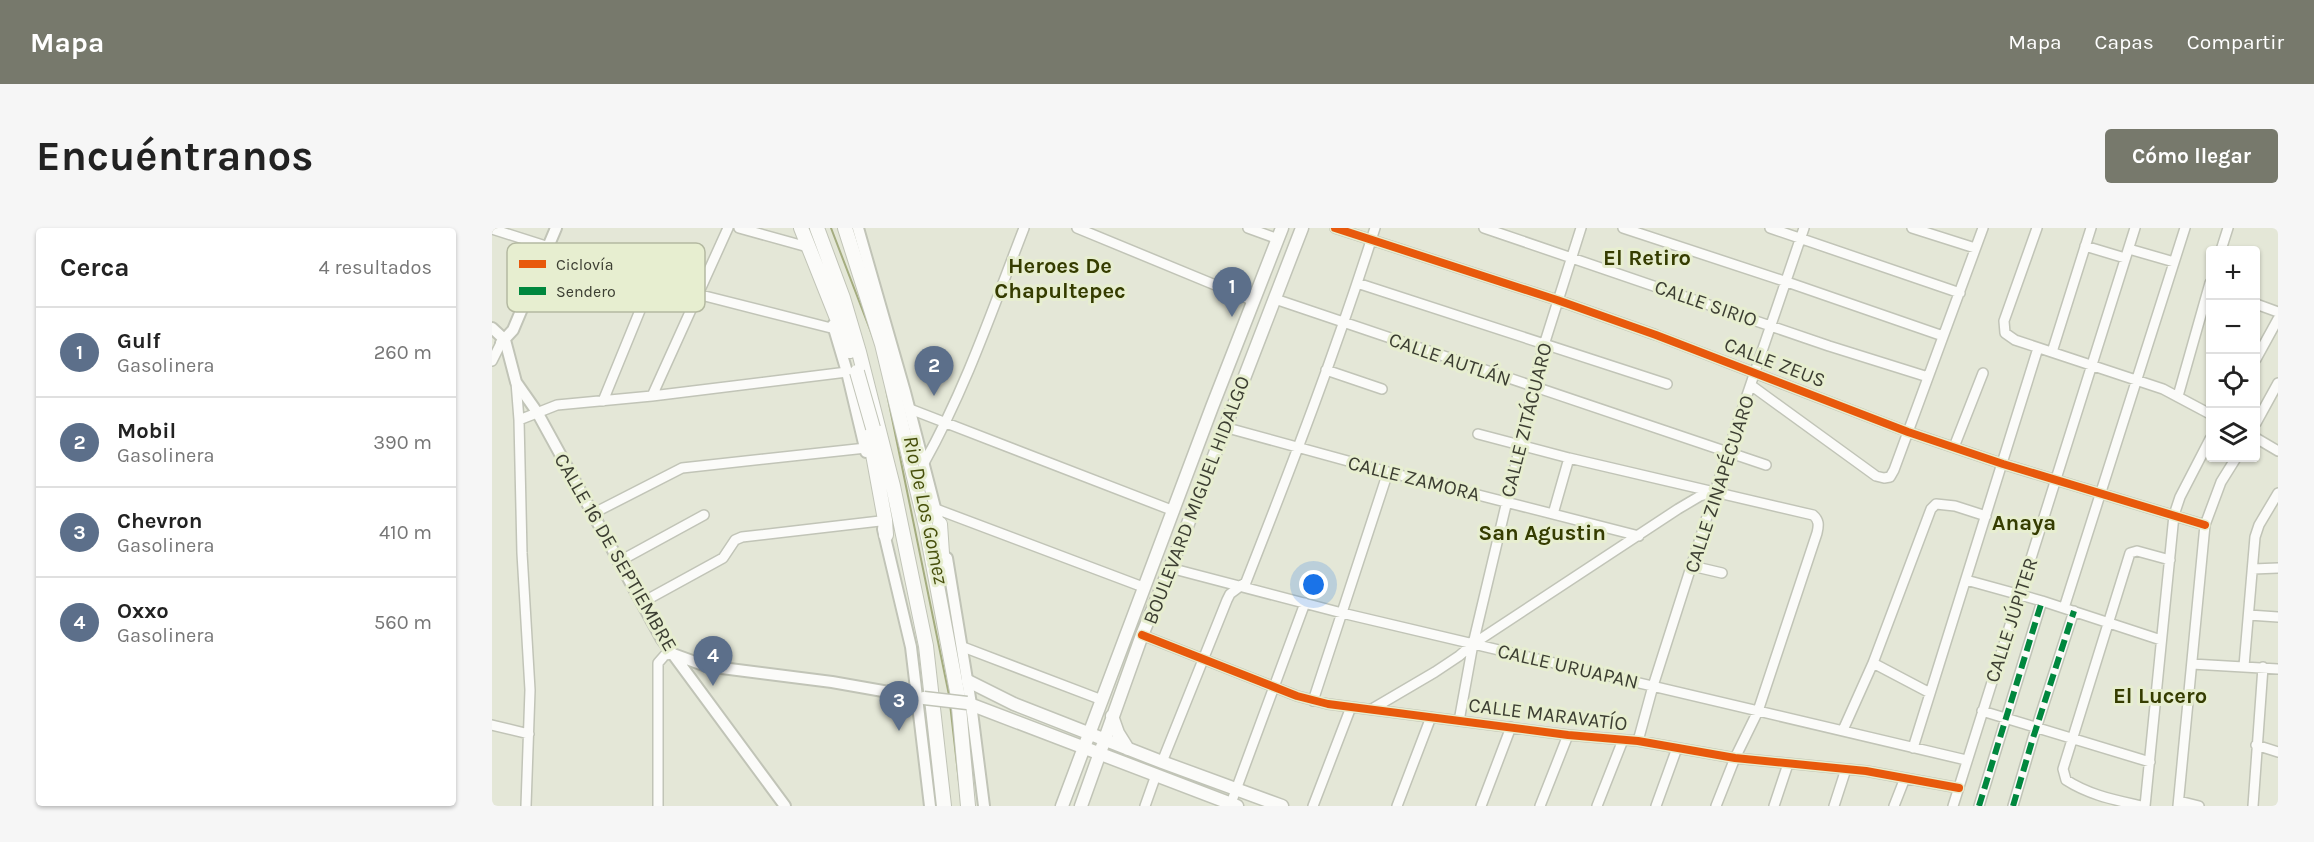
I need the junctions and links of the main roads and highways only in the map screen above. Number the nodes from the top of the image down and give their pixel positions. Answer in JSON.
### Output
{"nodes":[{"id":1,"x":799,"y":228,"type":"edge"},
{"id":2,"x":817,"y":228,"type":"edge"},
{"id":3,"x":845,"y":228,"type":"edge"},
{"id":4,"x":1302,"y":228,"type":"edge"},
{"id":5,"x":1280,"y":233,"type":"edge"},
{"id":6,"x":859,"y":352,"type":"junction"},
{"id":7,"x":1172,"y":514,"type":"junction"},
{"id":8,"x":940,"y":524,"type":"road end"},
{"id":9,"x":886,"y":535,"type":"road end"},
{"id":10,"x":1170,"y":568,"type":"junction"},
{"id":11,"x":917,"y":604,"type":"junction"},
{"id":12,"x":947,"y":639,"type":"junction"},
{"id":13,"x":968,"y":681,"type":"road end"},
{"id":14,"x":993,"y":695,"type":"junction"},
{"id":15,"x":920,"y":698,"type":"road end"},
{"id":16,"x":987,"y":710,"type":"junction"},
{"id":17,"x":1097,"y":714,"type":"junction"},
{"id":18,"x":1112,"y":716,"type":"junction"},
{"id":19,"x":1072,"y":726,"type":"junction"},
{"id":20,"x":1090,"y":734,"type":"junction"},
{"id":21,"x":1105,"y":740,"type":"junction"},
{"id":22,"x":1084,"y":748,"type":"junction"},
{"id":23,"x":1128,"y":749,"type":"junction"},
{"id":24,"x":1100,"y":754,"type":"junction"},
{"id":25,"x":1131,"y":765,"type":"junction"},
{"id":26,"x":1094,"y":770,"type":"junction"},
{"id":27,"x":1232,"y":805,"type":"edge"},
{"id":28,"x":944,"y":806,"type":"edge"},
{"id":29,"x":968,"y":806,"type":"edge"},
{"id":30,"x":1062,"y":806,"type":"edge"},
{"id":31,"x":1081,"y":806,"type":"edge"},
{"id":32,"x":1281,"y":806,"type":"edge"}],
"edges":[{"from":1,"to":11,"type":"main road","bridge":true},
{"from":2,"to":6,"type":"main road"},
{"from":3,"to":12,"type":"main road"},
{"from":4,"to":10,"type":"main road","name":"BOULEVARD MIGUEL HIDALGO"},
{"from":5,"to":7,"type":"main road","name":"BOULEVARD MIGUEL HIDALGO"},
{"from":6,"to":9,"type":"main road"},
{"from":6,"to":11,"type":"main road"},
{"from":7,"to":10,"type":"main road"},
{"from":7,"to":17,"type":"main road","name":"BOULEVARD MIGUEL HIDALGO"},
{"from":8,"to":12,"type":"main road"},
{"from":10,"to":18,"type":"main road","name":"BOULEVARD MIGUEL HIDALGO"},
{"from":11,"to":28,"type":"main road"},
{"from":12,"to":29,"type":"main road"},
{"from":13,"to":14,"type":"main road"},
{"from":14,"to":16,"type":"main road"},
{"from":14,"to":19,"type":"main road"},
{"from":15,"to":16,"type":"main road","bridge":true},
{"from":16,"to":22,"type":"main road"},
{"from":17,"to":19,"type":"main road"},
{"from":17,"to":20,"type":"main road","name":"BOULEVARD MIGUEL HIDALGO"},
{"from":18,"to":21,"type":"main road","name":"BOULEVARD MIGUEL HIDALGO"},
{"from":18,"to":23,"type":"main road"},
{"from":19,"to":20,"type":"main road"},
{"from":20,"to":21,"type":"main road"},
{"from":20,"to":22,"type":"main road","name":"BOULEVARD MIGUEL HIDALGO"},
{"from":21,"to":23,"type":"main road"},
{"from":21,"to":24,"type":"main road","name":"BOULEVARD MIGUEL HIDALGO"},
{"from":22,"to":24,"type":"main road"},
{"from":22,"to":30,"type":"main road","name":"BOULEVARD MIGUEL HIDALGO"},
{"from":23,"to":32,"type":"main road"},
{"from":24,"to":25,"type":"main road"},
{"from":24,"to":26,"type":"main road","name":"BOULEVARD MIGUEL HIDALGO"},
{"from":25,"to":26,"type":"main road"},
{"from":25,"to":27,"type":"main road"},
{"from":26,"to":31,"type":"main road","name":"BOULEVARD MIGUEL HIDALGO"}]}
